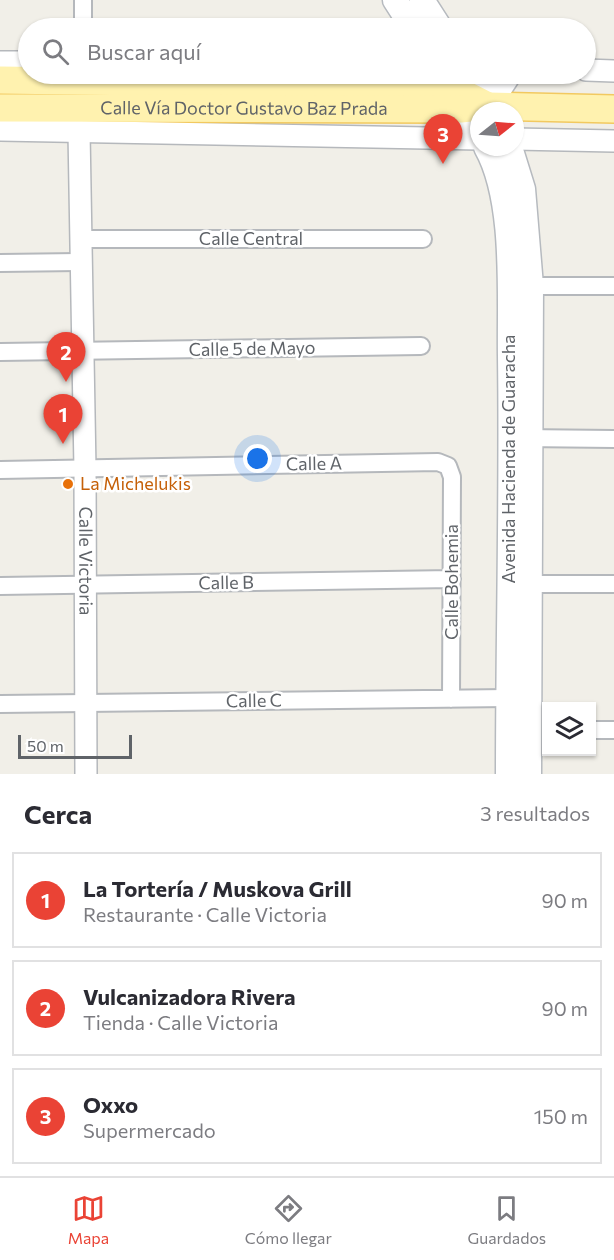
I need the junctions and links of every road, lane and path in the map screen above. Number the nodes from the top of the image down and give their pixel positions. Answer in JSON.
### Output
{"nodes":[{"id":1,"x":83,"y":0,"type":"edge"},
{"id":2,"x":395,"y":0,"type":"edge"},
{"id":3,"x":422,"y":0,"type":"edge"},
{"id":4,"x":83,"y":18,"type":"edge"},
{"id":5,"x":407,"y":18,"type":"edge"},
{"id":6,"x":434,"y":18,"type":"edge"},
{"id":7,"x":0,"y":62,"type":"edge"},
{"id":8,"x":18,"y":62,"type":"edge"},
{"id":9,"x":596,"y":70,"type":"edge"},
{"id":10,"x":614,"y":71,"type":"edge"},
{"id":11,"x":0,"y":81,"type":"edge"},
{"id":12,"x":18,"y":81,"type":"edge"},
{"id":13,"x":273,"y":84,"type":"edge"},
{"id":14,"x":503,"y":84,"type":"edge"},
{"id":15,"x":455,"y":86,"type":"edge"},
{"id":16,"x":480,"y":102,"type":"edge"},
{"id":17,"x":493,"y":102,"type":"edge"},
{"id":18,"x":0,"y":108,"type":"edge"},
{"id":19,"x":524,"y":108,"type":"edge"},
{"id":20,"x":614,"y":109,"type":"edge"},
{"id":21,"x":470,"y":118,"type":"edge"},
{"id":22,"x":0,"y":130,"type":"edge"},
{"id":23,"x":79,"y":132,"type":"junction"},
{"id":24,"x":470,"y":137,"type":"edge"},
{"id":25,"x":524,"y":139,"type":"edge"},
{"id":26,"x":614,"y":141,"type":"edge"},
{"id":27,"x":491,"y":156,"type":"edge"},
{"id":28,"x":513,"y":156,"type":"edge"},
{"id":29,"x":423,"y":238,"type":"dead end"},
{"id":30,"x":79,"y":239,"type":"junction"},
{"id":31,"x":80,"y":262,"type":"junction"},
{"id":32,"x":0,"y":263,"type":"edge"},
{"id":33,"x":531,"y":286,"type":"junction"},
{"id":34,"x":614,"y":286,"type":"edge"},
{"id":35,"x":421,"y":346,"type":"dead end"},
{"id":36,"x":0,"y":352,"type":"edge"},
{"id":37,"x":82,"y":353,"type":"junction"},
{"id":38,"x":521,"y":438,"type":"junction"},
{"id":39,"x":614,"y":439,"type":"edge"},
{"id":40,"x":448,"y":466,"type":"joint"},
{"id":41,"x":86,"y":469,"type":"junction"},
{"id":42,"x":0,"y":470,"type":"edge"},
{"id":43,"x":452,"y":579,"type":"junction"},
{"id":44,"x":530,"y":584,"type":"junction"},
{"id":45,"x":614,"y":584,"type":"edge"},
{"id":46,"x":85,"y":585,"type":"junction"},
{"id":47,"x":0,"y":586,"type":"edge"},
{"id":48,"x":508,"y":698,"type":"junction"},
{"id":49,"x":451,"y":699,"type":"junction"},
{"id":50,"x":85,"y":702,"type":"junction"},
{"id":51,"x":0,"y":704,"type":"edge"},
{"id":52,"x":596,"y":730,"type":"edge"},
{"id":53,"x":614,"y":730,"type":"edge"},
{"id":54,"x":528,"y":731,"type":"edge"},
{"id":55,"x":86,"y":774,"type":"edge"},
{"id":56,"x":508,"y":774,"type":"edge"},
{"id":57,"x":529,"y":774,"type":"edge"}],
"edges":[{"from":1,"to":4,"type":"street"},
{"from":2,"to":5,"type":"main road"},
{"from":3,"to":6,"type":"main road"},
{"from":7,"to":8,"type":"street"},
{"from":9,"to":10,"type":"street"},
{"from":11,"to":12,"type":"main road","name":"Calle Vía Doctor Gustavo Baz Prada"},
{"from":13,"to":15,"type":"main road","name":"Calle Vía Doctor Gustavo Baz Prada"},
{"from":14,"to":17,"type":"main road"},
{"from":15,"to":16,"type":"main road","name":"Calle Vía Doctor Gustavo Baz Prada"},
{"from":15,"to":18,"type":"main road","name":"Calle Vía Doctor Gustavo Baz Prada"},
{"from":15,"to":21,"type":"main road"},
{"from":19,"to":20,"type":"main road","name":"Calle Vía Doctor Gustavo Baz Prada"},
{"from":22,"to":23,"type":"street","name":"Calle Vía Doctor Gustavo Baz Prada"},
{"from":23,"to":24,"type":"street","name":"Calle Vía Doctor Gustavo Baz Prada"},
{"from":23,"to":30,"type":"street","name":"Calle Victoria"},
{"from":25,"to":26,"type":"street"},
{"from":27,"to":38,"type":"main road","name":"Avenida Hacienda de Guaracha"},
{"from":28,"to":33,"type":"main road","name":"Avenida Hacienda de Guaracha"},
{"from":29,"to":30,"type":"street","name":"Calle Central"},
{"from":30,"to":31,"type":"street","name":"Calle Victoria"},
{"from":31,"to":32,"type":"street"},
{"from":31,"to":37,"type":"street","name":"Calle Victoria"},
{"from":33,"to":34,"type":"street"},
{"from":33,"to":38,"type":"main road","name":"Avenida Hacienda de Guaracha"},
{"from":35,"to":37,"type":"street","name":"Calle 5 de Mayo"},
{"from":36,"to":37,"type":"street","name":"Calle 5 de Mayo"},
{"from":37,"to":41,"type":"street","name":"Calle Victoria"},
{"from":38,"to":39,"type":"street"},
{"from":38,"to":44,"type":"main road","name":"Avenida Hacienda de Guaracha"},
{"from":38,"to":48,"type":"main road","name":"Avenida Hacienda de Guaracha"},
{"from":40,"to":41,"type":"street","name":"Calle A"},
{"from":40,"to":43,"type":"street","name":"Calle Bohemia"},
{"from":41,"to":42,"type":"street","name":"Calle A"},
{"from":41,"to":46,"type":"street","name":"Calle Victoria"},
{"from":43,"to":46,"type":"street","name":"Calle B"},
{"from":43,"to":49,"type":"street","name":"Calle Bohemia"},
{"from":44,"to":45,"type":"street"},
{"from":44,"to":54,"type":"main road","name":"Avenida Hacienda de Guaracha"},
{"from":46,"to":47,"type":"street","name":"Calle B"},
{"from":46,"to":50,"type":"street","name":"Calle Victoria"},
{"from":48,"to":49,"type":"street","name":"Calle C"},
{"from":48,"to":54,"type":"main road","name":"Avenida Hacienda de Guaracha"},
{"from":49,"to":50,"type":"street","name":"Calle C"},
{"from":50,"to":51,"type":"street","name":"Calle C"},
{"from":50,"to":55,"type":"street","name":"Calle Victoria"},
{"from":52,"to":53,"type":"street"},
{"from":54,"to":56,"type":"main road","name":"Avenida Hacienda de Guaracha"},
{"from":54,"to":57,"type":"main road","name":"Avenida Hacienda de Guaracha"}]}
